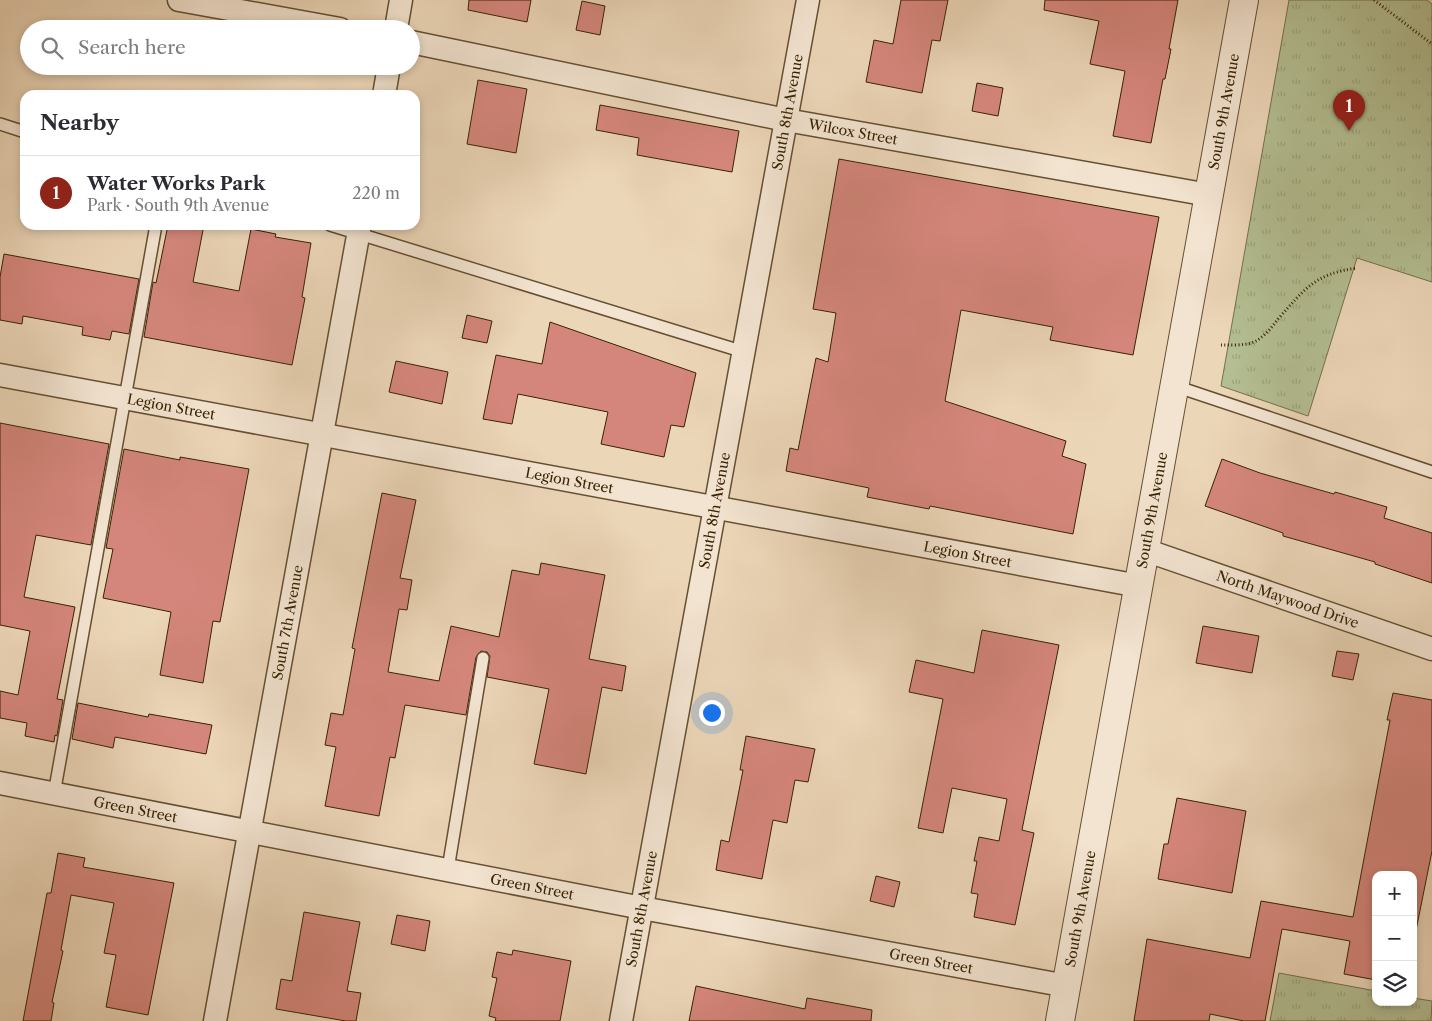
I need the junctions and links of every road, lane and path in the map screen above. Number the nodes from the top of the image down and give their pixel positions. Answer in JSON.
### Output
{"nodes":[{"id":1,"x":179,"y":0,"type":"edge"},
{"id":2,"x":401,"y":0,"type":"edge"},
{"id":3,"x":808,"y":0,"type":"edge"},
{"id":4,"x":1244,"y":0,"type":"edge"},
{"id":5,"x":1374,"y":0,"type":"edge"},
{"id":6,"x":290,"y":20,"type":"edge"},
{"id":7,"x":398,"y":20,"type":"edge"},
{"id":8,"x":420,"y":44,"type":"edge"},
{"id":9,"x":1432,"y":44,"type":"edge"},
{"id":10,"x":387,"y":75,"type":"edge"},
{"id":11,"x":385,"y":90,"type":"edge"},
{"id":12,"x":786,"y":120,"type":"junction"},
{"id":13,"x":0,"y":124,"type":"edge"},
{"id":14,"x":20,"y":130,"type":"edge"},
{"id":15,"x":1209,"y":195,"type":"junction"},
{"id":16,"x":155,"y":230,"type":"edge"},
{"id":17,"x":359,"y":230,"type":"edge"},
{"id":18,"x":362,"y":230,"type":"edge"},
{"id":19,"x":1357,"y":268,"type":"dead end"},
{"id":20,"x":1221,"y":345,"type":"dead end"},
{"id":21,"x":744,"y":352,"type":"junction"},
{"id":22,"x":0,"y":375,"type":"edge"},
{"id":23,"x":1174,"y":386,"type":"junction"},
{"id":24,"x":125,"y":398,"type":"junction"},
{"id":25,"x":322,"y":434,"type":"junction"},
{"id":26,"x":1432,"y":472,"type":"edge"},
{"id":27,"x":715,"y":507,"type":"junction"},
{"id":28,"x":1145,"y":550,"type":"junction"},
{"id":29,"x":1139,"y":586,"type":"junction"},
{"id":30,"x":1432,"y":649,"type":"edge"},
{"id":31,"x":483,"y":658,"type":"dead end"},
{"id":32,"x":0,"y":784,"type":"edge"},
{"id":33,"x":54,"y":794,"type":"junction"},
{"id":34,"x":250,"y":831,"type":"junction"},
{"id":35,"x":448,"y":869,"type":"junction"},
{"id":36,"x":642,"y":908,"type":"junction"},
{"id":37,"x":1067,"y":986,"type":"junction"},
{"id":38,"x":215,"y":1021,"type":"edge"},
{"id":39,"x":621,"y":1021,"type":"edge"},
{"id":40,"x":1060,"y":1021,"type":"edge"}],
"edges":[{"from":1,"to":6,"type":"street"},
{"from":2,"to":7,"type":"street"},
{"from":3,"to":12,"type":"street","name":"South 8th Avenue"},
{"from":4,"to":15,"type":"street","name":"South 9th Avenue"},
{"from":5,"to":9,"type":"path"},
{"from":8,"to":12,"type":"street","name":"Wilcox Street"},
{"from":10,"to":11,"type":"street"},
{"from":12,"to":15,"type":"street","name":"Wilcox Street"},
{"from":12,"to":21,"type":"street","name":"South 8th Avenue"},
{"from":13,"to":14,"type":"lane"},
{"from":15,"to":23,"type":"street","name":"South 9th Avenue"},
{"from":16,"to":24,"type":"lane"},
{"from":17,"to":25,"type":"street","name":"South 7th Avenue"},
{"from":18,"to":21,"type":"lane"},
{"from":19,"to":20,"type":"path"},
{"from":21,"to":27,"type":"street","name":"South 8th Avenue"},
{"from":22,"to":24,"type":"street","name":"Legion Street"},
{"from":23,"to":26,"type":"lane"},
{"from":23,"to":28,"type":"street","name":"South 9th Avenue"},
{"from":24,"to":25,"type":"street","name":"Legion Street"},
{"from":24,"to":33,"type":"lane"},
{"from":25,"to":27,"type":"street","name":"Legion Street"},
{"from":25,"to":34,"type":"street","name":"South 7th Avenue"},
{"from":27,"to":29,"type":"street","name":"Legion Street"},
{"from":27,"to":36,"type":"street","name":"South 8th Avenue"},
{"from":28,"to":29,"type":"street","name":"South 9th Avenue"},
{"from":28,"to":30,"type":"street","name":"North Maywood Drive"},
{"from":29,"to":37,"type":"street","name":"South 9th Avenue"},
{"from":31,"to":35,"type":"lane"},
{"from":32,"to":33,"type":"street","name":"Green Street"},
{"from":33,"to":34,"type":"street","name":"Green Street"},
{"from":34,"to":35,"type":"street","name":"Green Street"},
{"from":34,"to":38,"type":"street","name":"South 7th Avenue"},
{"from":35,"to":36,"type":"street","name":"Green Street"},
{"from":36,"to":37,"type":"street","name":"Green Street"},
{"from":36,"to":39,"type":"street","name":"South 8th Avenue"},
{"from":37,"to":40,"type":"street","name":"South 9th Avenue"}]}
